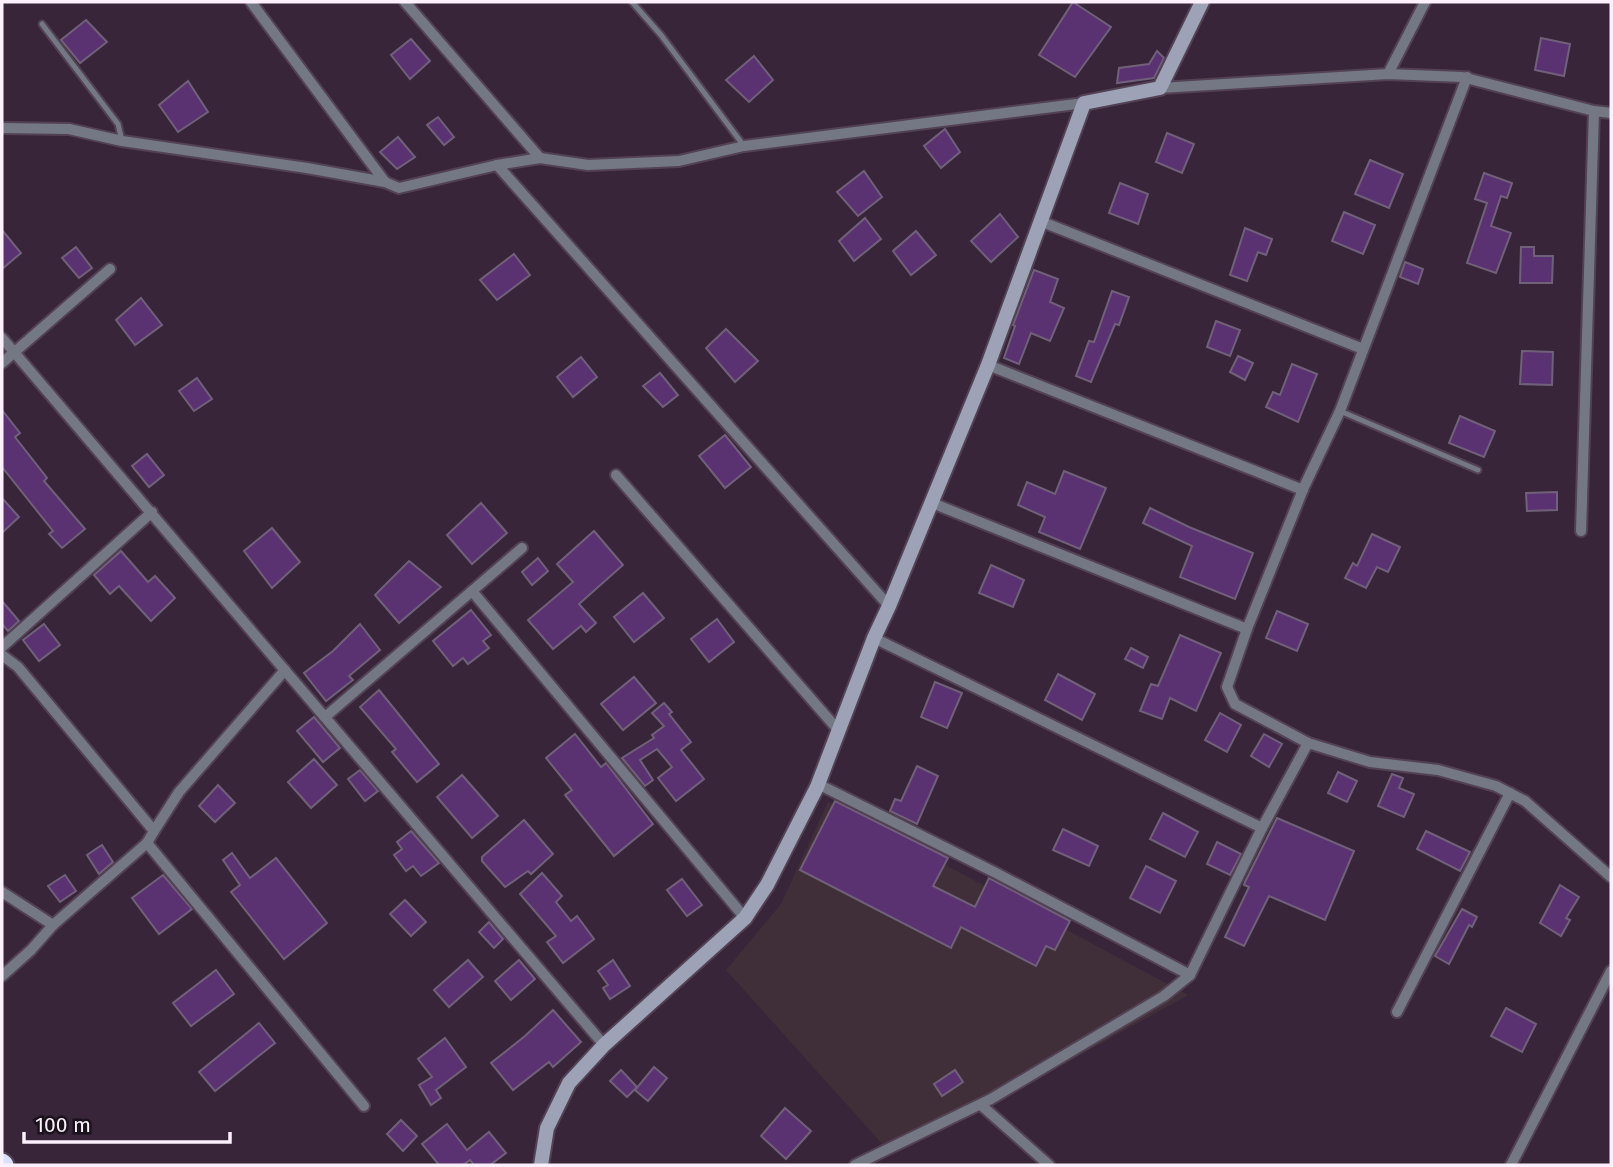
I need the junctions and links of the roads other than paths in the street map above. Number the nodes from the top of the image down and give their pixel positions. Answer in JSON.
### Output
{"nodes":[{"id":1,"x":251,"y":2,"type":"edge"},
{"id":2,"x":405,"y":2,"type":"edge"},
{"id":3,"x":632,"y":2,"type":"edge"},
{"id":4,"x":1202,"y":2,"type":"edge"},
{"id":5,"x":1425,"y":2,"type":"edge"},
{"id":6,"x":42,"y":24,"type":"dead end"},
{"id":7,"x":1388,"y":74,"type":"junction"},
{"id":8,"x":1467,"y":77,"type":"junction"},
{"id":9,"x":1160,"y":88,"type":"junction"},
{"id":10,"x":1083,"y":103,"type":"junction"},
{"id":11,"x":1594,"y":111,"type":"junction"},
{"id":12,"x":1611,"y":113,"type":"edge"},
{"id":13,"x":2,"y":128,"type":"edge"},
{"id":14,"x":122,"y":141,"type":"junction"},
{"id":15,"x":744,"y":146,"type":"junction"},
{"id":16,"x":540,"y":158,"type":"junction"},
{"id":17,"x":497,"y":164,"type":"junction"},
{"id":18,"x":385,"y":183,"type":"junction"},
{"id":19,"x":1041,"y":221,"type":"junction"},
{"id":20,"x":110,"y":269,"type":"dead end"},
{"id":21,"x":2,"y":338,"type":"edge"},
{"id":22,"x":1363,"y":349,"type":"junction"},
{"id":23,"x":14,"y":352,"type":"junction"},
{"id":24,"x":2,"y":363,"type":"edge"},
{"id":25,"x":988,"y":365,"type":"junction"},
{"id":26,"x":1339,"y":411,"type":"junction"},
{"id":27,"x":1478,"y":470,"type":"dead end"},
{"id":28,"x":616,"y":475,"type":"dead end"},
{"id":29,"x":1303,"y":490,"type":"junction"},
{"id":30,"x":932,"y":503,"type":"junction"},
{"id":31,"x":152,"y":512,"type":"junction"},
{"id":32,"x":1581,"y":531,"type":"dead end"},
{"id":33,"x":522,"y":548,"type":"dead end"},
{"id":34,"x":472,"y":591,"type":"junction"},
{"id":35,"x":889,"y":606,"type":"junction"},
{"id":36,"x":1247,"y":629,"type":"junction"},
{"id":37,"x":874,"y":638,"type":"junction"},
{"id":38,"x":2,"y":647,"type":"edge"},
{"id":39,"x":2,"y":655,"type":"edge"},
{"id":40,"x":285,"y":670,"type":"junction"},
{"id":41,"x":326,"y":717,"type":"junction"},
{"id":42,"x":839,"y":732,"type":"junction"},
{"id":43,"x":1308,"y":743,"type":"junction"},
{"id":44,"x":818,"y":784,"type":"junction"},
{"id":45,"x":1510,"y":793,"type":"junction"},
{"id":46,"x":1262,"y":828,"type":"junction"},
{"id":47,"x":154,"y":831,"type":"junction"},
{"id":48,"x":146,"y":843,"type":"junction"},
{"id":49,"x":1611,"y":877,"type":"edge"},
{"id":50,"x":2,"y":892,"type":"edge"},
{"id":51,"x":746,"y":918,"type":"junction"},
{"id":52,"x":53,"y":925,"type":"junction"},
{"id":53,"x":1611,"y":971,"type":"edge"},
{"id":54,"x":1190,"y":975,"type":"junction"},
{"id":55,"x":2,"y":976,"type":"edge"},
{"id":56,"x":1397,"y":1012,"type":"dead end"},
{"id":57,"x":604,"y":1045,"type":"junction"},
{"id":58,"x":981,"y":1104,"type":"junction"},
{"id":59,"x":364,"y":1106,"type":"dead end"},
{"id":60,"x":541,"y":1165,"type":"edge"},
{"id":61,"x":855,"y":1165,"type":"edge"},
{"id":62,"x":1049,"y":1165,"type":"edge"},
{"id":63,"x":1511,"y":1165,"type":"edge"}],
"edges":[{"from":1,"to":18,"type":"street"},
{"from":2,"to":16,"type":"street"},
{"from":3,"to":15,"type":"lane"},
{"from":4,"to":9,"type":"street"},
{"from":5,"to":7,"type":"street"},
{"from":6,"to":14,"type":"lane"},
{"from":7,"to":8,"type":"street"},
{"from":7,"to":9,"type":"street"},
{"from":8,"to":11,"type":"street"},
{"from":8,"to":22,"type":"street"},
{"from":9,"to":10,"type":"street"},
{"from":10,"to":15,"type":"street"},
{"from":10,"to":19,"type":"street"},
{"from":11,"to":12,"type":"street"},
{"from":11,"to":32,"type":"street"},
{"from":13,"to":14,"type":"street"},
{"from":14,"to":18,"type":"street"},
{"from":15,"to":16,"type":"street"},
{"from":16,"to":17,"type":"street"},
{"from":17,"to":18,"type":"street"},
{"from":17,"to":35,"type":"street"},
{"from":19,"to":22,"type":"street"},
{"from":19,"to":25,"type":"street"},
{"from":20,"to":23,"type":"street"},
{"from":21,"to":23,"type":"street"},
{"from":22,"to":26,"type":"street"},
{"from":23,"to":24,"type":"street"},
{"from":23,"to":31,"type":"street"},
{"from":25,"to":29,"type":"street"},
{"from":25,"to":30,"type":"street"},
{"from":26,"to":27,"type":"lane"},
{"from":26,"to":29,"type":"street"},
{"from":28,"to":42,"type":"street"},
{"from":29,"to":36,"type":"street"},
{"from":30,"to":35,"type":"street"},
{"from":30,"to":36,"type":"street"},
{"from":31,"to":38,"type":"street"},
{"from":31,"to":40,"type":"street"},
{"from":33,"to":34,"type":"street"},
{"from":34,"to":41,"type":"street"},
{"from":34,"to":51,"type":"street"},
{"from":35,"to":37,"type":"street"},
{"from":36,"to":43,"type":"street"},
{"from":37,"to":42,"type":"street"},
{"from":37,"to":46,"type":"street"},
{"from":39,"to":47,"type":"street"},
{"from":40,"to":41,"type":"street"},
{"from":40,"to":47,"type":"street"},
{"from":41,"to":57,"type":"street"},
{"from":42,"to":44,"type":"street"},
{"from":43,"to":45,"type":"street"},
{"from":43,"to":46,"type":"street"},
{"from":44,"to":51,"type":"street"},
{"from":44,"to":54,"type":"street"},
{"from":45,"to":49,"type":"street"},
{"from":45,"to":56,"type":"street"},
{"from":46,"to":54,"type":"street"},
{"from":47,"to":48,"type":"street"},
{"from":48,"to":52,"type":"street"},
{"from":48,"to":59,"type":"street"},
{"from":50,"to":52,"type":"street"},
{"from":51,"to":57,"type":"street"},
{"from":52,"to":55,"type":"street"},
{"from":53,"to":63,"type":"street"},
{"from":54,"to":58,"type":"street"},
{"from":57,"to":60,"type":"street"},
{"from":58,"to":61,"type":"street"},
{"from":58,"to":62,"type":"street"}]}
